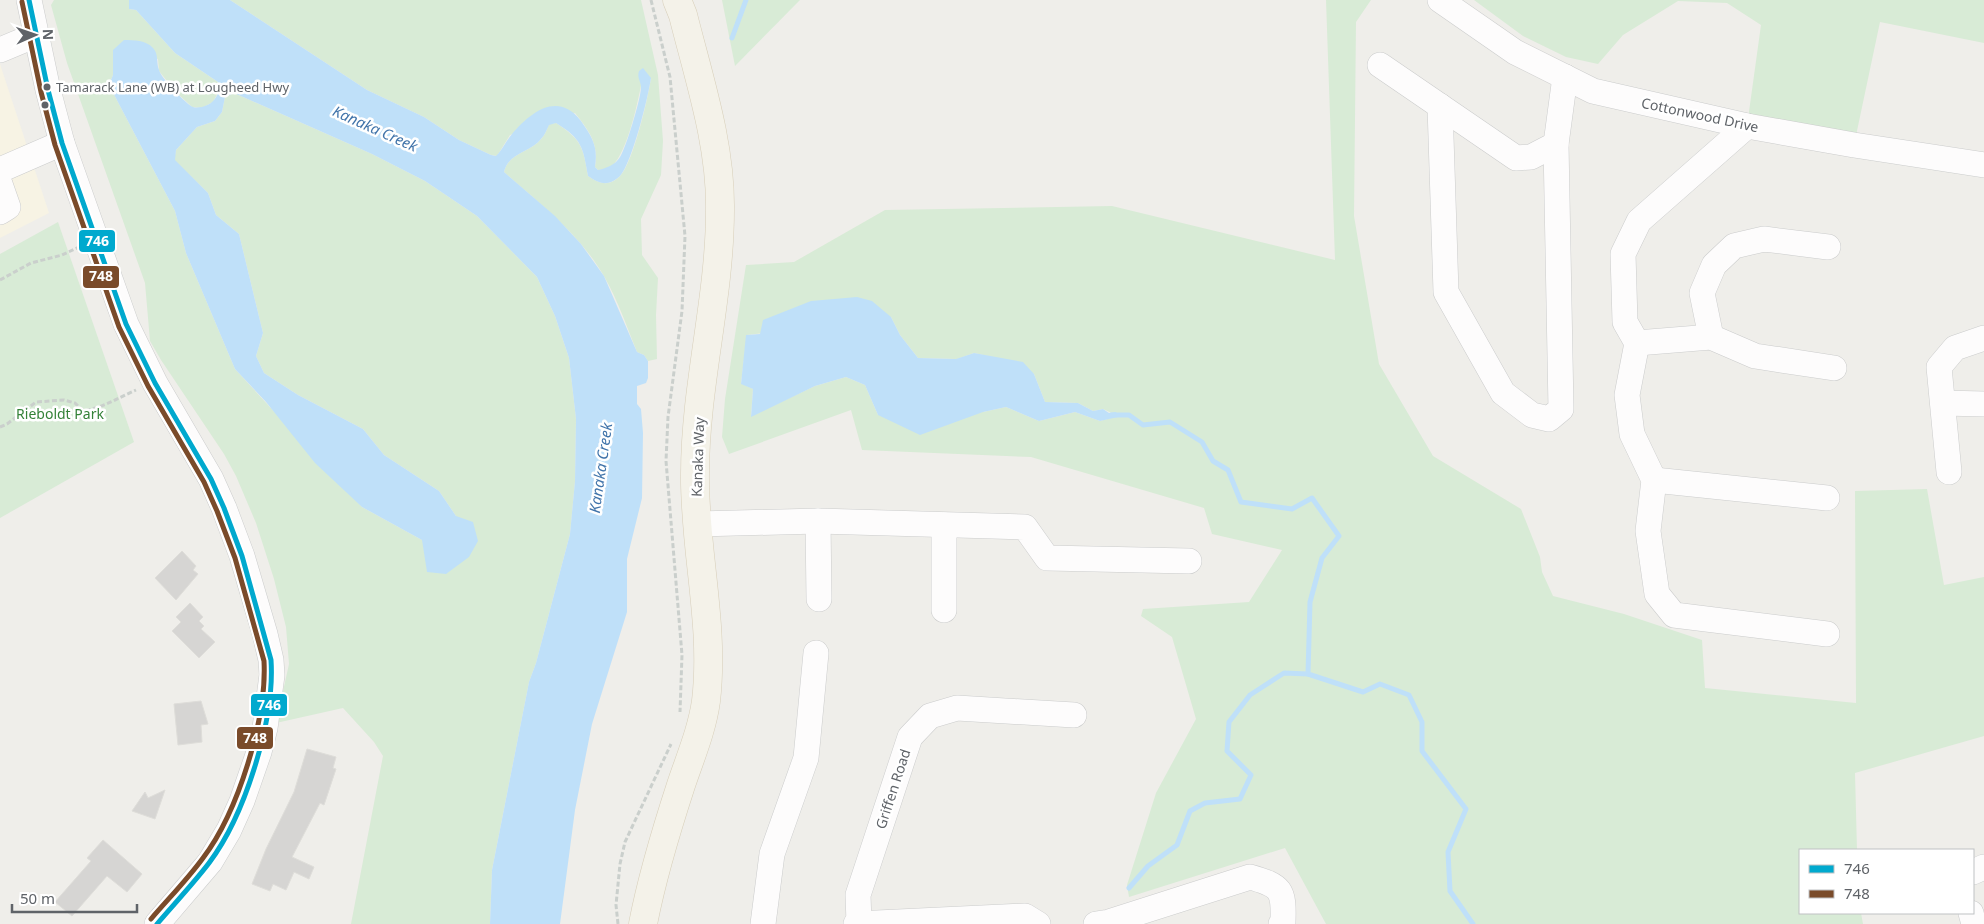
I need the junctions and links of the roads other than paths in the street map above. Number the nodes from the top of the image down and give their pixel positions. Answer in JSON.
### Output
{"nodes":[{"id":1,"x":29,"y":0,"type":"edge"},
{"id":2,"x":1440,"y":0,"type":"edge"},
{"id":3,"x":681,"y":5,"type":"edge"},
{"id":4,"x":36,"y":35,"type":"junction"},
{"id":5,"x":0,"y":50,"type":"edge"},
{"id":6,"x":1380,"y":66,"type":"dead end"},
{"id":7,"x":1566,"y":77,"type":"junction"},
{"id":8,"x":1440,"y":106,"type":"junction"},
{"id":9,"x":1747,"y":126,"type":"junction"},
{"id":10,"x":62,"y":143,"type":"junction"},
{"id":11,"x":1556,"y":144,"type":"junction"},
{"id":12,"x":1984,"y":165,"type":"edge"},
{"id":13,"x":0,"y":170,"type":"edge"},
{"id":14,"x":0,"y":184,"type":"edge"},
{"id":15,"x":0,"y":212,"type":"edge"},
{"id":16,"x":1828,"y":247,"type":"dead end"},
{"id":17,"x":1711,"y":337,"type":"junction"},
{"id":18,"x":1984,"y":338,"type":"edge"},
{"id":19,"x":1637,"y":343,"type":"junction"},
{"id":20,"x":1834,"y":368,"type":"dead end"},
{"id":21,"x":1943,"y":403,"type":"junction"},
{"id":22,"x":1984,"y":404,"type":"edge"},
{"id":23,"x":1949,"y":472,"type":"dead end"},
{"id":24,"x":1654,"y":480,"type":"junction"},
{"id":25,"x":1827,"y":498,"type":"dead end"},
{"id":26,"x":818,"y":521,"type":"junction"},
{"id":27,"x":698,"y":524,"type":"junction"},
{"id":28,"x":944,"y":525,"type":"junction"},
{"id":29,"x":1188,"y":561,"type":"dead end"},
{"id":30,"x":820,"y":599,"type":"dead end"},
{"id":31,"x":944,"y":610,"type":"dead end"},
{"id":32,"x":1827,"y":634,"type":"dead end"},
{"id":33,"x":816,"y":653,"type":"dead end"},
{"id":34,"x":1074,"y":715,"type":"dead end"},
{"id":35,"x":648,"y":895,"type":"junction"},
{"id":36,"x":1031,"y":920,"type":"edge"},
{"id":37,"x":858,"y":923,"type":"edge"},
{"id":38,"x":157,"y":924,"type":"edge"},
{"id":39,"x":643,"y":924,"type":"edge"},
{"id":40,"x":654,"y":924,"type":"edge"},
{"id":41,"x":763,"y":924,"type":"edge"},
{"id":42,"x":1096,"y":924,"type":"edge"},
{"id":43,"x":1281,"y":924,"type":"edge"}],
"edges":[{"from":1,"to":4,"type":"street"},
{"from":2,"to":7,"type":"street","name":"Cottonwood Drive"},
{"from":3,"to":27,"type":"main road","name":"Kanaka Way"},
{"from":4,"to":5,"type":"street"},
{"from":4,"to":10,"type":"street"},
{"from":6,"to":8,"type":"street"},
{"from":7,"to":9,"type":"street","name":"Cottonwood Drive"},
{"from":7,"to":11,"type":"street"},
{"from":8,"to":11,"type":"street"},
{"from":8,"to":11,"type":"street"},
{"from":9,"to":12,"type":"street","name":"Cottonwood Drive"},
{"from":9,"to":19,"type":"street"},
{"from":10,"to":13,"type":"street"},
{"from":10,"to":38,"type":"street"},
{"from":14,"to":15,"type":"street"},
{"from":16,"to":17,"type":"street"},
{"from":17,"to":19,"type":"street"},
{"from":17,"to":20,"type":"street"},
{"from":18,"to":21,"type":"street"},
{"from":19,"to":24,"type":"street"},
{"from":21,"to":22,"type":"street"},
{"from":21,"to":23,"type":"street"},
{"from":24,"to":25,"type":"street"},
{"from":24,"to":32,"type":"street"},
{"from":26,"to":27,"type":"street"},
{"from":26,"to":28,"type":"street"},
{"from":26,"to":30,"type":"street"},
{"from":27,"to":35,"type":"main road","name":"Kanaka Way"},
{"from":28,"to":29,"type":"street"},
{"from":28,"to":31,"type":"street"},
{"from":33,"to":41,"type":"street"},
{"from":34,"to":37,"type":"street","name":"Griffen Road"},
{"from":35,"to":39,"type":"main road","name":"Kanaka Way"},
{"from":35,"to":40,"type":"main road","name":"Kanaka Way"},
{"from":36,"to":37,"type":"street"},
{"from":42,"to":43,"type":"street"}]}
